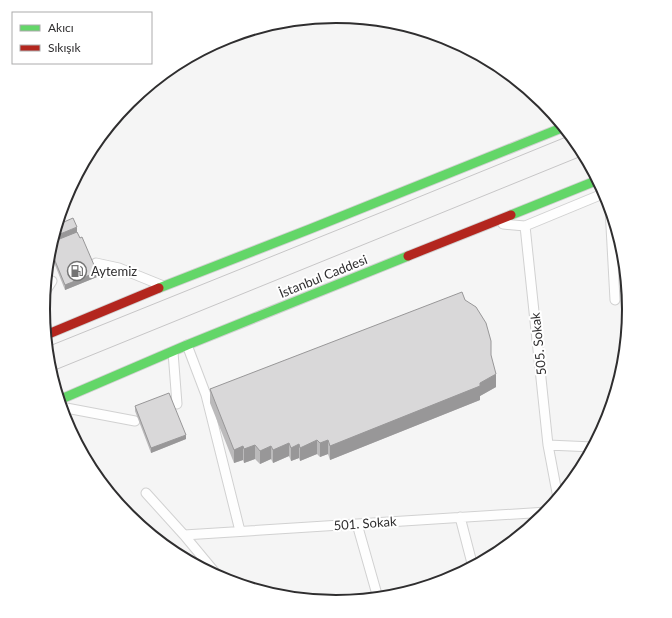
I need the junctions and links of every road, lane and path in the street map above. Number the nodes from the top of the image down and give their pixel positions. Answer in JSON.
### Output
{"nodes":[{"id":1,"x":558,"y":129,"type":"edge"},
{"id":2,"x":593,"y":182,"type":"edge"},
{"id":3,"x":598,"y":196,"type":"edge"},
{"id":4,"x":488,"y":223,"type":"junction"},
{"id":5,"x":525,"y":226,"type":"junction"},
{"id":6,"x":611,"y":233,"type":"edge"},
{"id":7,"x":96,"y":263,"type":"dead end"},
{"id":8,"x":164,"y":286,"type":"junction"},
{"id":9,"x":615,"y":300,"type":"dead end"},
{"id":10,"x":51,"y":333,"type":"edge"},
{"id":11,"x":187,"y":345,"type":"junction"},
{"id":12,"x":173,"y":351,"type":"junction"},
{"id":13,"x":64,"y":398,"type":"edge"},
{"id":14,"x":177,"y":404,"type":"dead end"},
{"id":15,"x":68,"y":408,"type":"edge"},
{"id":16,"x":135,"y":421,"type":"dead end"},
{"id":17,"x":548,"y":445,"type":"junction"},
{"id":18,"x":587,"y":446,"type":"edge"},
{"id":19,"x":557,"y":491,"type":"edge"},
{"id":20,"x":146,"y":493,"type":"dead end"},
{"id":21,"x":536,"y":513,"type":"edge"},
{"id":22,"x":460,"y":517,"type":"junction"},
{"id":23,"x":357,"y":524,"type":"junction"},
{"id":24,"x":240,"y":531,"type":"junction"},
{"id":25,"x":184,"y":535,"type":"junction"},
{"id":26,"x":471,"y":561,"type":"edge"},
{"id":27,"x":209,"y":566,"type":"edge"},
{"id":28,"x":376,"y":592,"type":"edge"}],
"edges":[{"from":1,"to":8,"type":"highway"},
{"from":2,"to":4,"type":"highway","name":"İstanbul Caddesi"},
{"from":3,"to":5,"type":"lane"},
{"from":4,"to":5,"type":"lane"},
{"from":4,"to":11,"type":"highway","name":"İstanbul Caddesi"},
{"from":5,"to":17,"type":"lane","name":"505. Sokak"},
{"from":6,"to":9,"type":"lane"},
{"from":7,"to":8,"type":"lane"},
{"from":8,"to":10,"type":"highway"},
{"from":11,"to":12,"type":"highway","name":"İstanbul Caddesi"},
{"from":11,"to":24,"type":"lane"},
{"from":12,"to":13,"type":"highway","name":"İstanbul Caddesi"},
{"from":12,"to":14,"type":"lane"},
{"from":15,"to":16,"type":"lane"},
{"from":17,"to":18,"type":"lane"},
{"from":17,"to":19,"type":"lane","name":"505. Sokak"},
{"from":20,"to":25,"type":"lane"},
{"from":21,"to":22,"type":"lane","name":"501. Sokak"},
{"from":22,"to":23,"type":"lane","name":"501. Sokak"},
{"from":22,"to":26,"type":"lane"},
{"from":23,"to":24,"type":"lane","name":"501. Sokak"},
{"from":23,"to":28,"type":"lane"},
{"from":24,"to":25,"type":"lane","name":"501. Sokak"},
{"from":25,"to":27,"type":"lane"}]}
